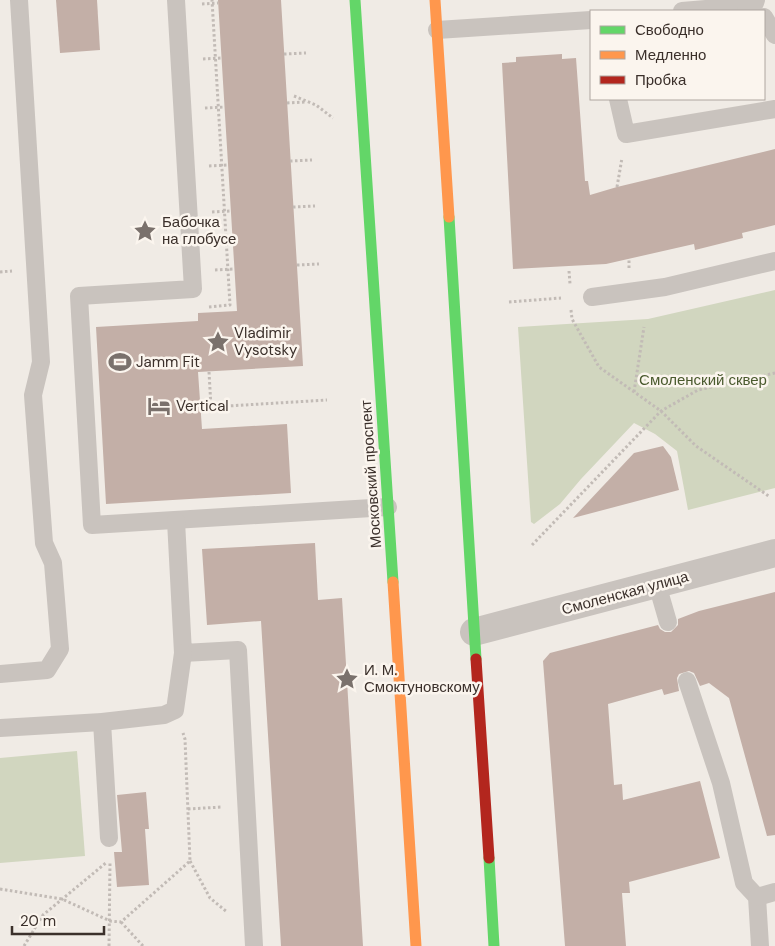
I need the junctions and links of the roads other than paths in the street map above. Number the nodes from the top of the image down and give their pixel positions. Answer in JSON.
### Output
{"nodes":[{"id":1,"x":19,"y":0,"type":"edge"},
{"id":2,"x":176,"y":0,"type":"edge"},
{"id":3,"x":355,"y":0,"type":"edge"},
{"id":4,"x":435,"y":0,"type":"edge"},
{"id":5,"x":729,"y":3,"type":"edge"},
{"id":6,"x":759,"y":8,"type":"edge"},
{"id":7,"x":688,"y":10,"type":"edge"},
{"id":8,"x":765,"y":18,"type":"edge"},
{"id":9,"x":590,"y":20,"type":"edge"},
{"id":10,"x":437,"y":30,"type":"junction"},
{"id":11,"x":775,"y":35,"type":"edge"},
{"id":12,"x":618,"y":100,"type":"edge"},
{"id":13,"x":775,"y":109,"type":"edge"},
{"id":14,"x":775,"y":261,"type":"edge"},
{"id":15,"x":592,"y":297,"type":"dead end"},
{"id":16,"x":388,"y":507,"type":"junction"},
{"id":17,"x":176,"y":521,"type":"junction"},
{"id":18,"x":775,"y":553,"type":"edge"},
{"id":19,"x":657,"y":584,"type":"junction"},
{"id":20,"x":668,"y":622,"type":"dead end"},
{"id":21,"x":474,"y":632,"type":"junction"},
{"id":22,"x":183,"y":653,"type":"junction"},
{"id":23,"x":0,"y":674,"type":"edge"},
{"id":24,"x":687,"y":681,"type":"dead end"},
{"id":25,"x":102,"y":722,"type":"junction"},
{"id":26,"x":0,"y":728,"type":"edge"},
{"id":27,"x":109,"y":838,"type":"dead end"},
{"id":28,"x":775,"y":892,"type":"edge"},
{"id":29,"x":757,"y":897,"type":"junction"},
{"id":30,"x":254,"y":939,"type":"edge"},
{"id":31,"x":416,"y":946,"type":"edge"},
{"id":32,"x":494,"y":946,"type":"edge"},
{"id":33,"x":760,"y":946,"type":"edge"}],
"edges":[{"from":1,"to":23,"type":"lane"},
{"from":2,"to":17,"type":"lane"},
{"from":3,"to":16,"type":"main road","name":"Московский проспект"},
{"from":4,"to":10,"type":"main road"},
{"from":5,"to":6,"type":"lane"},
{"from":5,"to":7,"type":"lane"},
{"from":8,"to":11,"type":"lane"},
{"from":9,"to":10,"type":"lane"},
{"from":10,"to":21,"type":"main road"},
{"from":12,"to":13,"type":"lane"},
{"from":14,"to":15,"type":"lane"},
{"from":16,"to":17,"type":"lane"},
{"from":16,"to":31,"type":"main road","name":"Московский проспект"},
{"from":17,"to":22,"type":"lane"},
{"from":18,"to":19,"type":"street","name":"Смоленская улица"},
{"from":19,"to":20,"type":"lane"},
{"from":19,"to":21,"type":"street","name":"Смоленская улица"},
{"from":21,"to":32,"type":"main road"},
{"from":22,"to":25,"type":"lane"},
{"from":22,"to":30,"type":"lane"},
{"from":24,"to":29,"type":"lane"},
{"from":25,"to":26,"type":"lane"},
{"from":25,"to":27,"type":"lane"},
{"from":28,"to":29,"type":"lane"},
{"from":29,"to":33,"type":"lane"}]}
